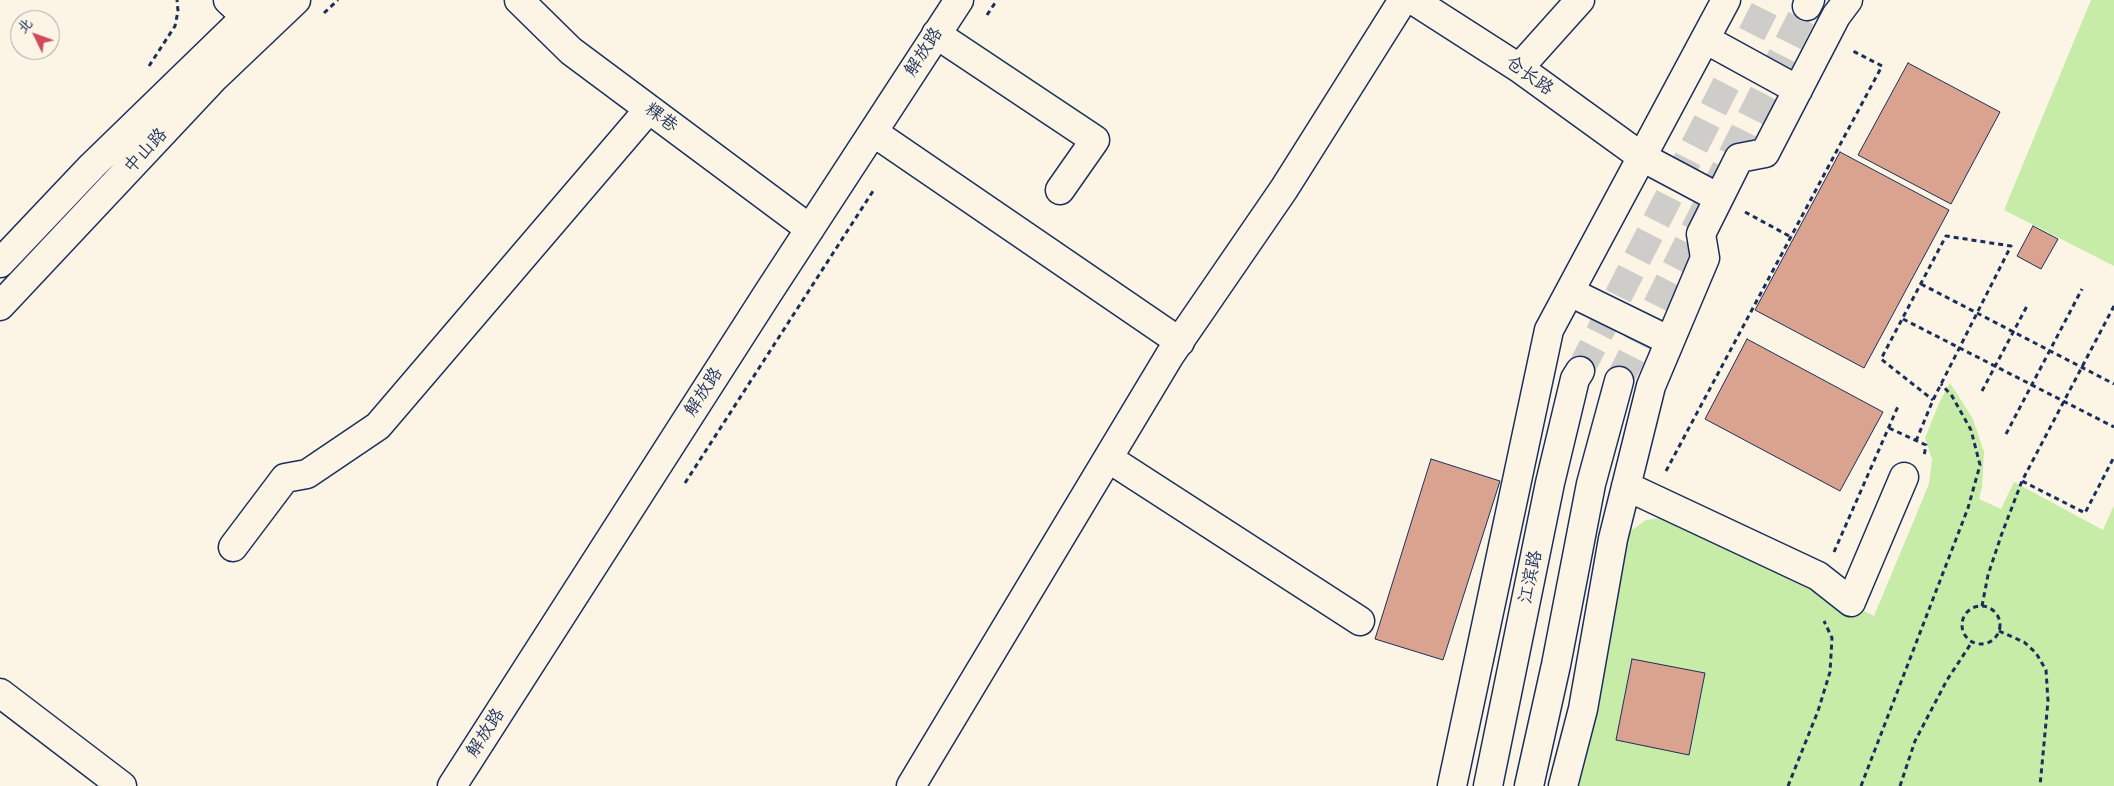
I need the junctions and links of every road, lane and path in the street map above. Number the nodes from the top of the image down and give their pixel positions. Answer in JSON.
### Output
{"nodes":[{"id":1,"x":519,"y":0,"type":"edge"},
{"id":2,"x":958,"y":0,"type":"edge"},
{"id":3,"x":997,"y":0,"type":"edge"},
{"id":4,"x":1403,"y":0,"type":"edge"},
{"id":5,"x":1412,"y":0,"type":"edge"},
{"id":6,"x":1580,"y":0,"type":"edge"},
{"id":7,"x":1726,"y":0,"type":"edge"},
{"id":8,"x":1848,"y":0,"type":"edge"},
{"id":9,"x":264,"y":9,"type":"edge"},
{"id":10,"x":936,"y":34,"type":"junction"},
{"id":11,"x":1826,"y":36,"type":"junction"},
{"id":12,"x":1705,"y":39,"type":"junction"},
{"id":13,"x":963,"y":52,"type":"junction"},
{"id":14,"x":1519,"y":68,"type":"junction"},
{"id":15,"x":1798,"y":90,"type":"junction"},
{"id":16,"x":649,"y":109,"type":"junction"},
{"id":17,"x":873,"y":132,"type":"junction"},
{"id":18,"x":900,"y":150,"type":"junction"},
{"id":19,"x":1642,"y":157,"type":"junction"},
{"id":20,"x":1060,"y":190,"type":"dead end"},
{"id":21,"x":1719,"y":198,"type":"junction"},
{"id":22,"x":810,"y":229,"type":"junction"},
{"id":23,"x":1791,"y":237,"type":"junction"},
{"id":24,"x":0,"y":263,"type":"edge"},
{"id":25,"x":1921,"y":284,"type":"junction"},
{"id":26,"x":2082,"y":289,"type":"dead end"},
{"id":27,"x":1570,"y":292,"type":"junction"},
{"id":28,"x":0,"y":306,"type":"edge"},
{"id":29,"x":2027,"y":306,"type":"dead end"},
{"id":30,"x":2114,"y":306,"type":"edge"},
{"id":31,"x":1977,"y":312,"type":"junction"},
{"id":32,"x":1903,"y":319,"type":"junction"},
{"id":33,"x":2013,"y":332,"type":"junction"},
{"id":34,"x":1670,"y":341,"type":"junction"},
{"id":35,"x":1180,"y":342,"type":"junction"},
{"id":36,"x":1959,"y":348,"type":"junction"},
{"id":37,"x":2050,"y":351,"type":"junction"},
{"id":38,"x":1996,"y":366,"type":"junction"},
{"id":39,"x":2082,"y":368,"type":"junction"},
{"id":40,"x":1580,"y":370,"type":"tunnel mouth"},
{"id":41,"x":1619,"y":381,"type":"tunnel mouth"},
{"id":42,"x":1941,"y":384,"type":"junction"},
{"id":43,"x":2114,"y":384,"type":"edge"},
{"id":44,"x":2032,"y":385,"type":"junction"},
{"id":45,"x":1982,"y":391,"type":"dead end"},
{"id":46,"x":1933,"y":400,"type":"junction"},
{"id":47,"x":2064,"y":401,"type":"junction"},
{"id":48,"x":1899,"y":404,"type":"dead end"},
{"id":49,"x":2114,"y":427,"type":"edge"},
{"id":50,"x":1889,"y":428,"type":"junction"},
{"id":51,"x":1901,"y":433,"type":"dead end"},
{"id":52,"x":2006,"y":434,"type":"dead end"},
{"id":53,"x":1916,"y":441,"type":"dead end"},
{"id":54,"x":2114,"y":457,"type":"edge"},
{"id":55,"x":1108,"y":458,"type":"junction"},
{"id":56,"x":1665,"y":474,"type":"dead end"},
{"id":57,"x":1904,"y":477,"type":"dead end"},
{"id":58,"x":2022,"y":481,"type":"junction"},
{"id":59,"x":684,"y":485,"type":"dead end"},
{"id":60,"x":1626,"y":486,"type":"junction"},
{"id":61,"x":233,"y":547,"type":"dead end"},
{"id":62,"x":1831,"y":559,"type":"dead end"},
{"id":63,"x":1982,"y":606,"type":"junction"},
{"id":64,"x":1822,"y":616,"type":"dead end"},
{"id":65,"x":1360,"y":621,"type":"dead end"},
{"id":66,"x":1999,"y":631,"type":"junction"},
{"id":67,"x":1972,"y":642,"type":"junction"},
{"id":68,"x":0,"y":693,"type":"edge"},
{"id":69,"x":122,"y":786,"type":"edge"},
{"id":70,"x":452,"y":786,"type":"edge"},
{"id":71,"x":910,"y":786,"type":"edge"},
{"id":72,"x":1452,"y":786,"type":"edge"},
{"id":73,"x":1488,"y":786,"type":"edge"},
{"id":74,"x":1528,"y":786,"type":"edge"},
{"id":75,"x":1563,"y":786,"type":"edge"},
{"id":76,"x":1788,"y":786,"type":"edge"},
{"id":77,"x":1861,"y":786,"type":"edge"},
{"id":78,"x":1900,"y":786,"type":"edge"},
{"id":79,"x":2040,"y":786,"type":"edge"}],
"edges":[{"from":1,"to":16,"type":"street","name":"粿巷"},
{"from":2,"to":10,"type":"street","name":"解放路"},
{"from":3,"to":13,"type":"path"},
{"from":4,"to":35,"type":"street"},
{"from":5,"to":14,"type":"street","name":"仓长路"},
{"from":6,"to":14,"type":"street"},
{"from":7,"to":12,"type":"street"},
{"from":8,"to":11,"type":"street"},
{"from":9,"to":24,"type":"street","name":"中山路"},
{"from":9,"to":28,"type":"street","name":"中山路"},
{"from":10,"to":13,"type":"street"},
{"from":10,"to":17,"type":"street","name":"解放路"},
{"from":11,"to":15,"type":"street"},
{"from":11,"to":23,"type":"path"},
{"from":12,"to":15,"type":"street"},
{"from":12,"to":19,"type":"street"},
{"from":13,"to":20,"type":"street"},
{"from":14,"to":19,"type":"street","name":"仓长路"},
{"from":15,"to":21,"type":"street"},
{"from":16,"to":22,"type":"street","name":"粿巷"},
{"from":16,"to":61,"type":"street"},
{"from":17,"to":18,"type":"street"},
{"from":17,"to":22,"type":"street","name":"解放路"},
{"from":18,"to":35,"type":"street"},
{"from":18,"to":59,"type":"path"},
{"from":19,"to":21,"type":"street","name":"仓长路"},
{"from":19,"to":27,"type":"street"},
{"from":21,"to":23,"type":"path"},
{"from":21,"to":34,"type":"street"},
{"from":22,"to":70,"type":"street","name":"解放路"},
{"from":23,"to":56,"type":"path"},
{"from":25,"to":31,"type":"path"},
{"from":25,"to":31,"type":"path"},
{"from":25,"to":32,"type":"path"},
{"from":26,"to":37,"type":"path"},
{"from":27,"to":34,"type":"street"},
{"from":27,"to":72,"type":"street"},
{"from":29,"to":33,"type":"path"},
{"from":30,"to":39,"type":"path"},
{"from":31,"to":33,"type":"path"},
{"from":31,"to":36,"type":"path"},
{"from":32,"to":36,"type":"path"},
{"from":32,"to":46,"type":"path"},
{"from":33,"to":37,"type":"path"},
{"from":33,"to":38,"type":"path"},
{"from":34,"to":60,"type":"street"},
{"from":35,"to":55,"type":"street"},
{"from":36,"to":38,"type":"path"},
{"from":36,"to":42,"type":"path"},
{"from":37,"to":39,"type":"path"},
{"from":37,"to":44,"type":"path"},
{"from":38,"to":44,"type":"path"},
{"from":38,"to":45,"type":"path"},
{"from":39,"to":43,"type":"path"},
{"from":39,"to":47,"type":"path"},
{"from":40,"to":73,"type":"street","name":"江滨路"},
{"from":41,"to":74,"type":"street"},
{"from":42,"to":46,"type":"path"},
{"from":42,"to":77,"type":"path"},
{"from":44,"to":47,"type":"path"},
{"from":44,"to":52,"type":"path"},
{"from":46,"to":53,"type":"path"},
{"from":47,"to":49,"type":"path"},
{"from":47,"to":58,"type":"path"},
{"from":48,"to":50,"type":"path"},
{"from":50,"to":51,"type":"path"},
{"from":50,"to":62,"type":"path"},
{"from":54,"to":58,"type":"path"},
{"from":55,"to":65,"type":"street"},
{"from":55,"to":71,"type":"street"},
{"from":57,"to":60,"type":"street"},
{"from":58,"to":63,"type":"path"},
{"from":60,"to":75,"type":"street"},
{"from":63,"to":66,"type":"path"},
{"from":63,"to":67,"type":"path"},
{"from":64,"to":76,"type":"path"},
{"from":66,"to":67,"type":"path"},
{"from":66,"to":79,"type":"path"},
{"from":67,"to":78,"type":"path"},
{"from":68,"to":69,"type":"street"}]}
